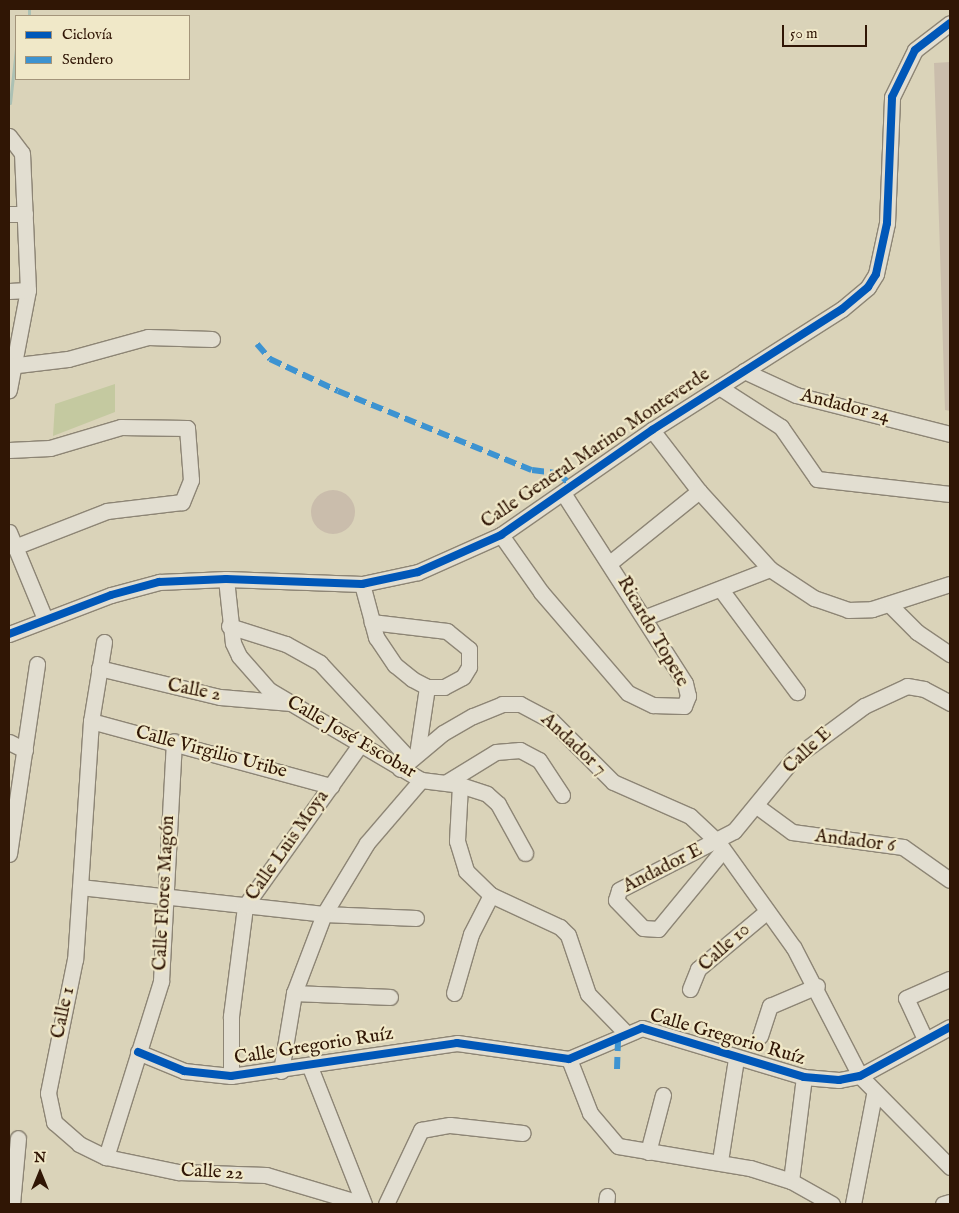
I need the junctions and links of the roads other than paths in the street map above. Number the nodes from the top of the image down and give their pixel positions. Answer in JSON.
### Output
{"nodes":[{"id":1,"x":950,"y":23,"type":"edge"},
{"id":2,"x":12,"y":138,"type":"edge"},
{"id":3,"x":9,"y":214,"type":"edge"},
{"id":4,"x":25,"y":214,"type":"junction"},
{"id":5,"x":28,"y":290,"type":"junction"},
{"id":6,"x":9,"y":291,"type":"edge"},
{"id":7,"x":212,"y":339,"type":"dead end"},
{"id":8,"x":11,"y":366,"type":"edge"},
{"id":9,"x":744,"y":371,"type":"junction"},
{"id":10,"x":719,"y":388,"type":"junction"},
{"id":11,"x":9,"y":390,"type":"edge"},
{"id":12,"x":652,"y":430,"type":"junction"},
{"id":13,"x":950,"y":434,"type":"edge"},
{"id":14,"x":9,"y":450,"type":"edge"},
{"id":15,"x":699,"y":491,"type":"junction"},
{"id":16,"x":563,"y":492,"type":"junction"},
{"id":17,"x":950,"y":494,"type":"edge"},
{"id":18,"x":9,"y":532,"type":"edge"},
{"id":19,"x":502,"y":535,"type":"junction"},
{"id":20,"x":14,"y":547,"type":"junction"},
{"id":21,"x":611,"y":562,"type":"junction"},
{"id":22,"x":770,"y":569,"type":"junction"},
{"id":23,"x":226,"y":579,"type":"junction"},
{"id":24,"x":362,"y":584,"type":"junction"},
{"id":25,"x":950,"y":584,"type":"edge"},
{"id":26,"x":722,"y":590,"type":"junction"},
{"id":27,"x":890,"y":605,"type":"junction"},
{"id":28,"x":646,"y":617,"type":"junction"},
{"id":29,"x":45,"y":619,"type":"junction"},
{"id":30,"x":372,"y":622,"type":"junction"},
{"id":31,"x":229,"y":626,"type":"junction"},
{"id":32,"x":9,"y":634,"type":"edge"},
{"id":33,"x":104,"y":642,"type":"dead end"},
{"id":34,"x":950,"y":654,"type":"edge"},
{"id":35,"x":37,"y":664,"type":"dead end"},
{"id":36,"x":99,"y":668,"type":"junction"},
{"id":37,"x":427,"y":687,"type":"junction"},
{"id":38,"x":797,"y":692,"type":"dead end"},
{"id":39,"x":950,"y":702,"type":"edge"},
{"id":40,"x":291,"y":703,"type":"junction"},
{"id":41,"x":92,"y":721,"type":"junction"},
{"id":42,"x":174,"y":741,"type":"junction"},
{"id":43,"x":9,"y":742,"type":"edge"},
{"id":44,"x":360,"y":745,"type":"junction"},
{"id":45,"x":24,"y":750,"type":"junction"},
{"id":46,"x":409,"y":761,"type":"junction"},
{"id":47,"x":420,"y":780,"type":"junction"},
{"id":48,"x":453,"y":783,"type":"junction"},
{"id":49,"x":331,"y":786,"type":"junction"},
{"id":50,"x":562,"y":795,"type":"dead end"},
{"id":51,"x":758,"y":807,"type":"junction"},
{"id":52,"x":11,"y":827,"type":"edge"},
{"id":53,"x":720,"y":846,"type":"junction"},
{"id":54,"x":9,"y":854,"type":"edge"},
{"id":55,"x":525,"y":854,"type":"dead end"},
{"id":56,"x":950,"y":880,"type":"edge"},
{"id":57,"x":80,"y":887,"type":"junction"},
{"id":58,"x":164,"y":895,"type":"junction"},
{"id":59,"x":491,"y":895,"type":"junction"},
{"id":60,"x":245,"y":906,"type":"junction"},
{"id":61,"x":767,"y":911,"type":"junction"},
{"id":62,"x":324,"y":914,"type":"junction"},
{"id":63,"x":416,"y":918,"type":"dead end"},
{"id":64,"x":949,"y":980,"type":"dead end"},
{"id":65,"x":817,"y":986,"type":"junction"},
{"id":66,"x":690,"y":989,"type":"dead end"},
{"id":67,"x":454,"y":992,"type":"dead end"},
{"id":68,"x":294,"y":993,"type":"junction"},
{"id":69,"x":390,"y":997,"type":"dead end"},
{"id":70,"x":950,"y":1027,"type":"edge"},
{"id":71,"x":625,"y":1032,"type":"junction"},
{"id":72,"x":760,"y":1036,"type":"dead end"},
{"id":73,"x":924,"y":1039,"type":"junction"},
{"id":74,"x":138,"y":1052,"type":"junction"},
{"id":75,"x":569,"y":1059,"type":"junction"},
{"id":76,"x":736,"y":1059,"type":"junction"},
{"id":77,"x":310,"y":1067,"type":"junction"},
{"id":78,"x":281,"y":1071,"type":"junction"},
{"id":79,"x":231,"y":1076,"type":"junction"},
{"id":80,"x":860,"y":1076,"type":"junction"},
{"id":81,"x":804,"y":1077,"type":"junction"},
{"id":82,"x":662,"y":1095,"type":"dead end"},
{"id":83,"x":874,"y":1095,"type":"junction"},
{"id":84,"x":523,"y":1133,"type":"dead end"},
{"id":85,"x":65,"y":1134,"type":"joint"},
{"id":86,"x":18,"y":1138,"type":"dead end"},
{"id":87,"x":648,"y":1152,"type":"junction"},
{"id":88,"x":106,"y":1157,"type":"junction"},
{"id":89,"x":720,"y":1161,"type":"junction"},
{"id":90,"x":950,"y":1167,"type":"edge"},
{"id":91,"x":791,"y":1182,"type":"junction"},
{"id":92,"x":950,"y":1202,"type":"edge"},
{"id":93,"x":12,"y":1204,"type":"edge"},
{"id":94,"x":363,"y":1204,"type":"edge"},
{"id":95,"x":386,"y":1204,"type":"edge"},
{"id":96,"x":832,"y":1204,"type":"edge"},
{"id":97,"x":853,"y":1204,"type":"edge"},
{"id":98,"x":943,"y":1204,"type":"edge"}],
"edges":[{"from":1,"to":9,"type":"street","name":"Calle General Marino Monteverde"},
{"from":2,"to":4,"type":"street"},
{"from":3,"to":4,"type":"street"},
{"from":4,"to":5,"type":"street"},
{"from":5,"to":6,"type":"street"},
{"from":5,"to":8,"type":"street"},
{"from":7,"to":8,"type":"street"},
{"from":8,"to":11,"type":"street"},
{"from":9,"to":10,"type":"street","name":"Calle General Marino Monteverde"},
{"from":9,"to":13,"type":"street","name":"Andador 24"},
{"from":10,"to":12,"type":"street","name":"Calle General Marino Monteverde"},
{"from":10,"to":17,"type":"street"},
{"from":12,"to":15,"type":"street"},
{"from":12,"to":16,"type":"street","name":"Calle General Marino Monteverde"},
{"from":14,"to":20,"type":"street"},
{"from":15,"to":21,"type":"street"},
{"from":15,"to":22,"type":"street"},
{"from":16,"to":19,"type":"street","name":"Calle General Marino Monteverde"},
{"from":16,"to":21,"type":"street","name":"Ricardo Topete"},
{"from":18,"to":20,"type":"street"},
{"from":19,"to":24,"type":"street","name":"Calle General Marino Monteverde"},
{"from":19,"to":28,"type":"street","name":"Ricardo Topete"},
{"from":20,"to":29,"type":"street"},
{"from":21,"to":28,"type":"street","name":"Ricardo Topete"},
{"from":22,"to":26,"type":"street"},
{"from":22,"to":27,"type":"street"},
{"from":23,"to":24,"type":"street","name":"Calle General Marino Monteverde"},
{"from":23,"to":29,"type":"street","name":"Calle General Marino Monteverde"},
{"from":23,"to":31,"type":"street","name":"Calle José Escobar"},
{"from":24,"to":30,"type":"street"},
{"from":25,"to":27,"type":"street"},
{"from":26,"to":28,"type":"street"},
{"from":26,"to":38,"type":"street"},
{"from":27,"to":34,"type":"street"},
{"from":29,"to":32,"type":"street","name":"Calle General Marino Monteverde"},
{"from":30,"to":37,"type":"street"},
{"from":30,"to":37,"type":"street"},
{"from":31,"to":40,"type":"street","name":"Calle José Escobar"},
{"from":31,"to":46,"type":"street"},
{"from":33,"to":36,"type":"street","name":"Calle 1"},
{"from":35,"to":45,"type":"street"},
{"from":36,"to":40,"type":"street","name":"Calle 2"},
{"from":36,"to":41,"type":"street","name":"Calle 1"},
{"from":37,"to":46,"type":"street"},
{"from":39,"to":51,"type":"street","name":"Calle E"},
{"from":40,"to":44,"type":"street","name":"Calle José Escobar"},
{"from":41,"to":42,"type":"street","name":"Calle Virgilio Uribe"},
{"from":41,"to":57,"type":"street","name":"Calle 1"},
{"from":42,"to":49,"type":"street","name":"Calle Virgilio Uribe"},
{"from":42,"to":58,"type":"street","name":"Calle Flores Magón"},
{"from":43,"to":45,"type":"street"},
{"from":44,"to":46,"type":"street","name":"Calle José Escobar"},
{"from":44,"to":49,"type":"street","name":"Calle Luis Moya"},
{"from":45,"to":52,"type":"street"},
{"from":46,"to":47,"type":"street","name":"Calle José Escobar"},
{"from":46,"to":53,"type":"street","name":"Andador 7"},
{"from":47,"to":48,"type":"street","name":"Calle José Escobar"},
{"from":47,"to":62,"type":"street"},
{"from":48,"to":50,"type":"street"},
{"from":48,"to":55,"type":"street","name":"Calle José Escobar"},
{"from":48,"to":59,"type":"street"},
{"from":49,"to":60,"type":"street","name":"Calle Luis Moya"},
{"from":51,"to":53,"type":"street","name":"Calle E"},
{"from":51,"to":56,"type":"street","name":"Andador 6"},
{"from":52,"to":54,"type":"street"},
{"from":53,"to":53,"type":"street","name":"Andador E"},
{"from":53,"to":61,"type":"street","name":"Andador 7"},
{"from":57,"to":58,"type":"street"},
{"from":57,"to":85,"type":"street","name":"Calle 1"},
{"from":58,"to":60,"type":"street"},
{"from":58,"to":74,"type":"street","name":"Calle Flores Magón"},
{"from":59,"to":67,"type":"street"},
{"from":59,"to":71,"type":"street"},
{"from":60,"to":62,"type":"street"},
{"from":60,"to":79,"type":"street","name":"Calle Luis Moya"},
{"from":61,"to":65,"type":"street","name":"Andador 7"},
{"from":61,"to":66,"type":"street","name":"Calle 10"},
{"from":62,"to":63,"type":"street"},
{"from":62,"to":68,"type":"street"},
{"from":64,"to":73,"type":"street"},
{"from":65,"to":72,"type":"street"},
{"from":65,"to":80,"type":"street","name":"Andador 7"},
{"from":68,"to":69,"type":"street"},
{"from":68,"to":78,"type":"street"},
{"from":70,"to":73,"type":"street","name":"Calle Gregorio Ruíz"},
{"from":71,"to":75,"type":"street","name":"Calle Gregorio Ruíz"},
{"from":71,"to":76,"type":"street","name":"Calle Gregorio Ruíz"},
{"from":73,"to":80,"type":"street","name":"Calle Gregorio Ruíz"},
{"from":74,"to":79,"type":"street","name":"Calle Gregorio Ruíz"},
{"from":74,"to":88,"type":"street","name":"Calle Flores Magón"},
{"from":75,"to":77,"type":"street","name":"Calle Gregorio Ruíz"},
{"from":75,"to":87,"type":"street"},
{"from":76,"to":81,"type":"street","name":"Calle Gregorio Ruíz"},
{"from":76,"to":89,"type":"street"},
{"from":77,"to":78,"type":"street","name":"Calle Gregorio Ruíz"},
{"from":77,"to":94,"type":"street"},
{"from":78,"to":79,"type":"street","name":"Calle Gregorio Ruíz"},
{"from":80,"to":81,"type":"street","name":"Calle Gregorio Ruíz"},
{"from":80,"to":83,"type":"street","name":"Andador 7"},
{"from":81,"to":91,"type":"street"},
{"from":82,"to":87,"type":"street"},
{"from":83,"to":90,"type":"street","name":"Andador 7"},
{"from":83,"to":97,"type":"street"},
{"from":84,"to":95,"type":"street"},
{"from":85,"to":88,"type":"street","name":"Calle 22"},
{"from":86,"to":93,"type":"street"},
{"from":87,"to":89,"type":"street"},
{"from":88,"to":94,"type":"street","name":"Calle 22"},
{"from":89,"to":91,"type":"street"},
{"from":91,"to":96,"type":"street"},
{"from":92,"to":98,"type":"street"}]}
